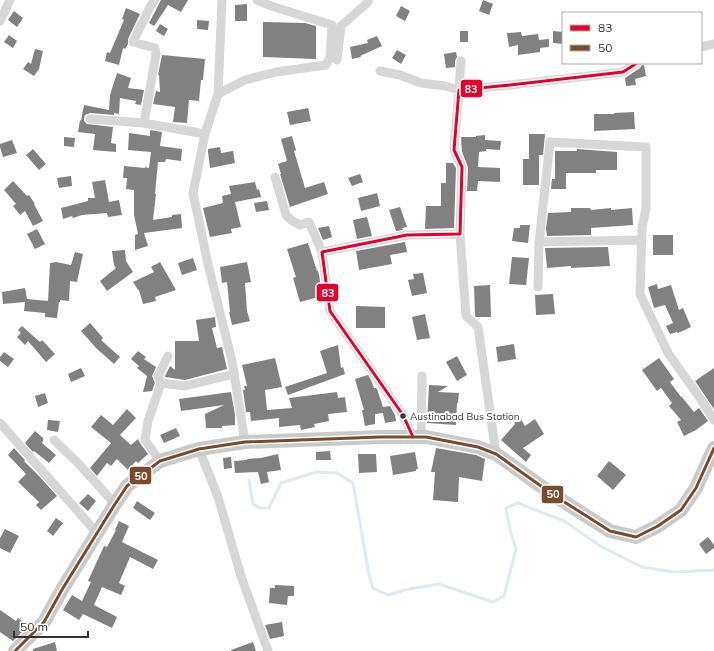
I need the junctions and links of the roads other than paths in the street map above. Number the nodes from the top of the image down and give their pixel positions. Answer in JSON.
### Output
{"nodes":[{"id":1,"x":10,"y":0,"type":"edge"},
{"id":2,"x":155,"y":0,"type":"edge"},
{"id":3,"x":222,"y":0,"type":"edge"},
{"id":4,"x":257,"y":0,"type":"edge"},
{"id":5,"x":369,"y":0,"type":"edge"},
{"id":6,"x":0,"y":21,"type":"edge"},
{"id":7,"x":714,"y":44,"type":"edge"},
{"id":8,"x":702,"y":47,"type":"edge"},
{"id":9,"x":338,"y":60,"type":"dead end"},
{"id":10,"x":461,"y":61,"type":"dead end"},
{"id":11,"x":635,"y":64,"type":"edge"},
{"id":12,"x":380,"y":71,"type":"dead end"},
{"id":13,"x":459,"y":90,"type":"junction"},
{"id":14,"x":218,"y":94,"type":"junction"},
{"id":15,"x":90,"y":119,"type":"dead end"},
{"id":16,"x":144,"y":123,"type":"junction"},
{"id":17,"x":205,"y":134,"type":"junction"},
{"id":18,"x":275,"y":177,"type":"dead end"},
{"id":19,"x":460,"y":234,"type":"junction"},
{"id":20,"x":642,"y":240,"type":"junction"},
{"id":21,"x":539,"y":242,"type":"junction"},
{"id":22,"x":322,"y":252,"type":"junction"},
{"id":23,"x":538,"y":287,"type":"dead end"},
{"id":24,"x":168,"y":356,"type":"dead end"},
{"id":25,"x":234,"y":374,"type":"junction"},
{"id":26,"x":422,"y":376,"type":"dead end"},
{"id":27,"x":161,"y":383,"type":"junction"},
{"id":28,"x":714,"y":420,"type":"edge"},
{"id":29,"x":0,"y":423,"type":"edge"},
{"id":30,"x":417,"y":437,"type":"junction"},
{"id":31,"x":54,"y":440,"type":"dead end"},
{"id":32,"x":245,"y":442,"type":"junction"},
{"id":33,"x":714,"y":448,"type":"edge"},
{"id":34,"x":199,"y":449,"type":"junction"},
{"id":35,"x":496,"y":454,"type":"junction"},
{"id":36,"x":160,"y":461,"type":"junction"},
{"id":37,"x":115,"y":504,"type":"junction"},
{"id":38,"x":97,"y":533,"type":"junction"},
{"id":39,"x":15,"y":651,"type":"edge"},
{"id":40,"x":268,"y":651,"type":"edge"}],
"edges":[{"from":1,"to":6,"type":"street"},
{"from":2,"to":16,"type":"street"},
{"from":3,"to":14,"type":"street"},
{"from":4,"to":14,"type":"street"},
{"from":5,"to":9,"type":"street"},
{"from":7,"to":8,"type":"street"},
{"from":10,"to":13,"type":"street"},
{"from":11,"to":13,"type":"street"},
{"from":12,"to":13,"type":"street"},
{"from":13,"to":19,"type":"street"},
{"from":14,"to":17,"type":"street"},
{"from":15,"to":16,"type":"street"},
{"from":16,"to":17,"type":"street"},
{"from":17,"to":25,"type":"street"},
{"from":18,"to":22,"type":"street"},
{"from":19,"to":22,"type":"street"},
{"from":19,"to":35,"type":"street"},
{"from":20,"to":21,"type":"street"},
{"from":20,"to":21,"type":"street"},
{"from":20,"to":28,"type":"street"},
{"from":21,"to":23,"type":"street"},
{"from":22,"to":30,"type":"street"},
{"from":24,"to":27,"type":"street"},
{"from":25,"to":27,"type":"street"},
{"from":25,"to":32,"type":"street"},
{"from":26,"to":30,"type":"street"},
{"from":27,"to":36,"type":"street"},
{"from":29,"to":38,"type":"street"},
{"from":30,"to":32,"type":"main road"},
{"from":30,"to":35,"type":"main road"},
{"from":31,"to":37,"type":"street"},
{"from":32,"to":34,"type":"main road"},
{"from":33,"to":35,"type":"main road"},
{"from":34,"to":36,"type":"main road"},
{"from":34,"to":40,"type":"street"},
{"from":36,"to":37,"type":"main road"},
{"from":37,"to":38,"type":"main road"},
{"from":38,"to":39,"type":"main road"}]}
